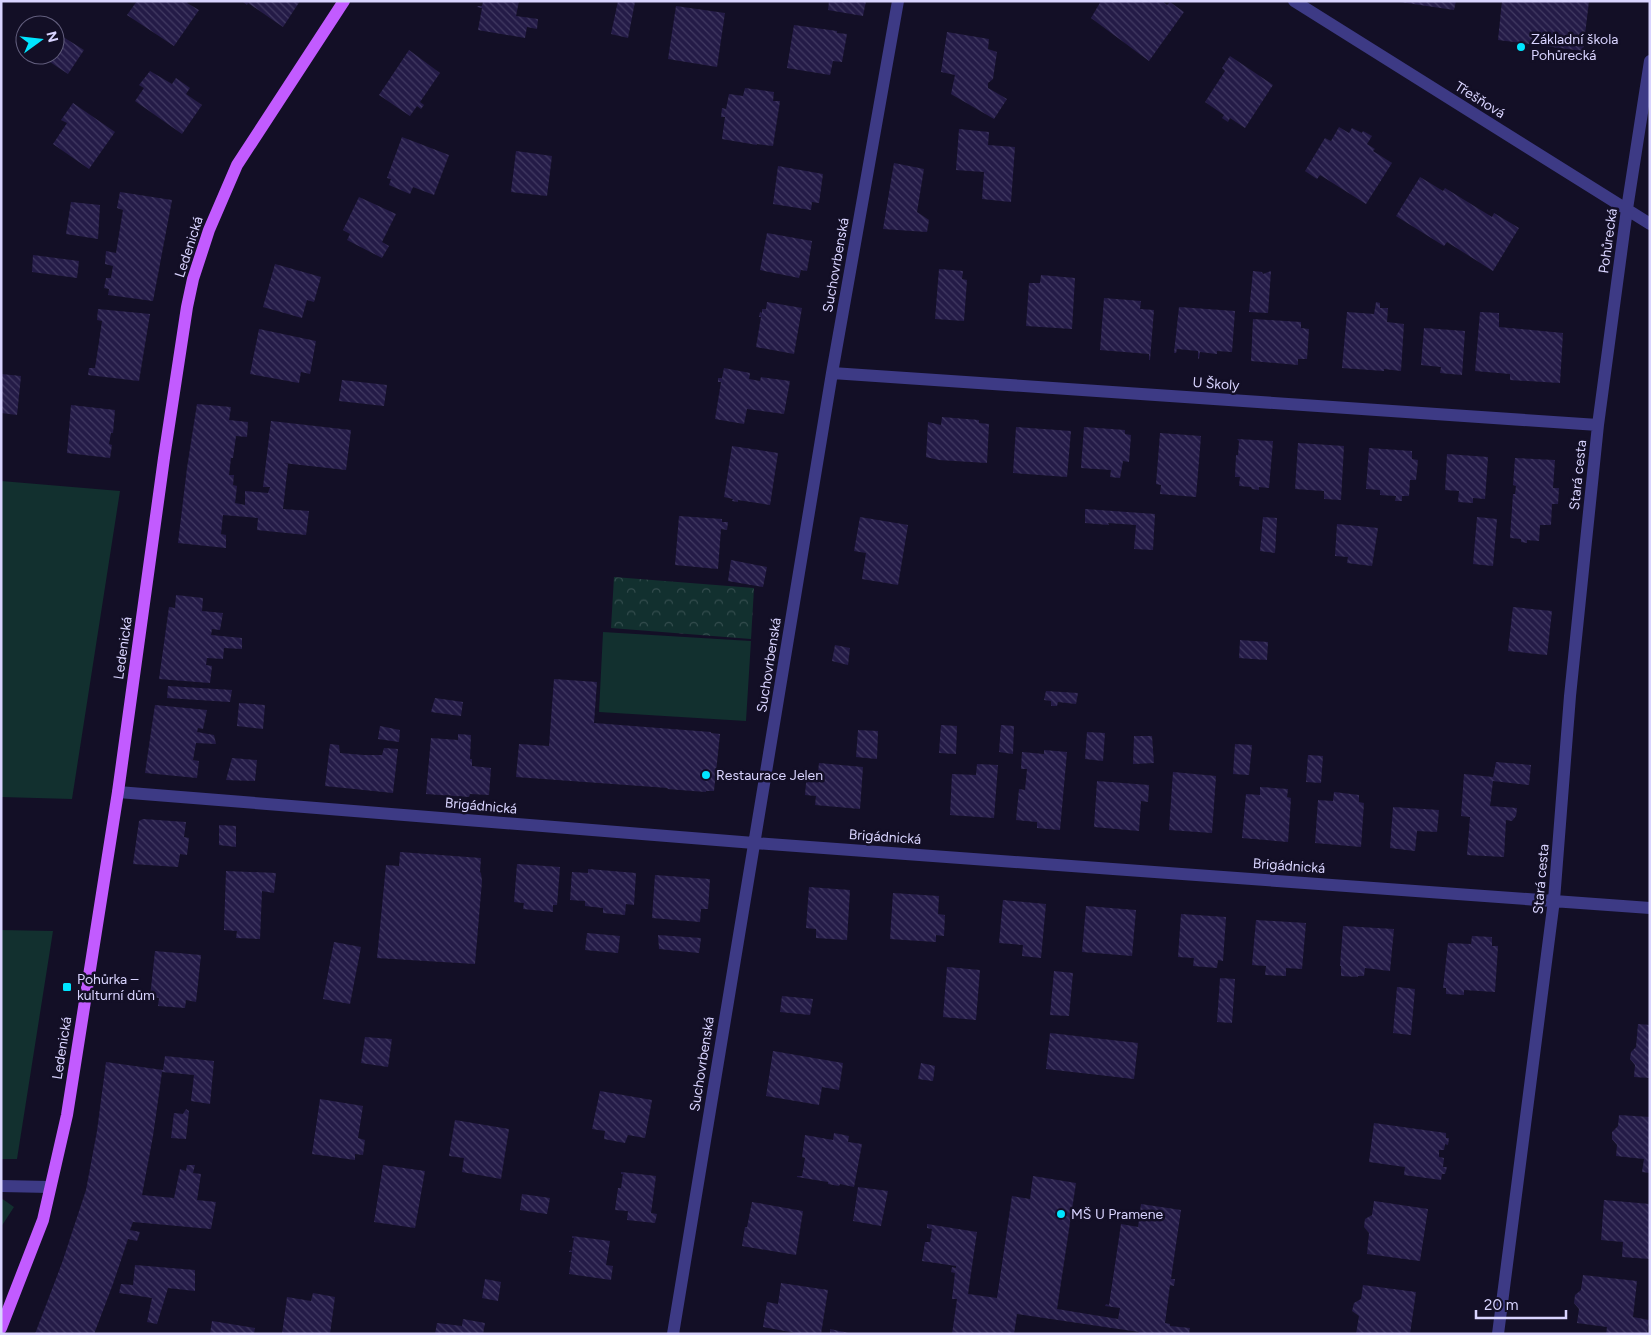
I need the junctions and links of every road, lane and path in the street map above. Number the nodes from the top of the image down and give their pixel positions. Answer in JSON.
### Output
{"nodes":[{"id":1,"x":344,"y":1,"type":"edge"},
{"id":2,"x":898,"y":1,"type":"edge"},
{"id":3,"x":1294,"y":1,"type":"edge"},
{"id":4,"x":1650,"y":61,"type":"edge"},
{"id":5,"x":1627,"y":210,"type":"junction"},
{"id":6,"x":1650,"y":224,"type":"edge"},
{"id":7,"x":832,"y":373,"type":"junction"},
{"id":8,"x":1598,"y":425,"type":"junction"},
{"id":9,"x":118,"y":792,"type":"junction"},
{"id":10,"x":754,"y":843,"type":"junction"},
{"id":11,"x":1554,"y":900,"type":"junction"},
{"id":12,"x":1650,"y":908,"type":"edge"},
{"id":13,"x":1,"y":1186,"type":"edge"},
{"id":14,"x":50,"y":1187,"type":"junction"},
{"id":15,"x":1,"y":1328,"type":"edge"},
{"id":16,"x":673,"y":1334,"type":"edge"},
{"id":17,"x":1498,"y":1334,"type":"edge"}],
"edges":[{"from":1,"to":9,"type":"main road","name":"Ledenická"},
{"from":2,"to":7,"type":"street","name":"Suchovrbenská"},
{"from":3,"to":5,"type":"street","name":"Třešňová"},
{"from":4,"to":5,"type":"street","name":"Pohůrecká"},
{"from":5,"to":6,"type":"street","name":"Třešňová"},
{"from":5,"to":8,"type":"street","name":"Pohůrecká"},
{"from":7,"to":8,"type":"street","name":"U Školy"},
{"from":7,"to":10,"type":"street","name":"Suchovrbenská"},
{"from":8,"to":11,"type":"street","name":"Stará cesta"},
{"from":9,"to":10,"type":"street","name":"Brigádnická"},
{"from":9,"to":14,"type":"main road","name":"Ledenická"},
{"from":10,"to":11,"type":"street","name":"Brigádnická"},
{"from":10,"to":16,"type":"street","name":"Suchovrbenská"},
{"from":11,"to":12,"type":"street","name":"Brigádnická"},
{"from":11,"to":17,"type":"street","name":"Stará cesta"},
{"from":13,"to":14,"type":"street"},
{"from":14,"to":15,"type":"main road","name":"Ledenická"}]}
